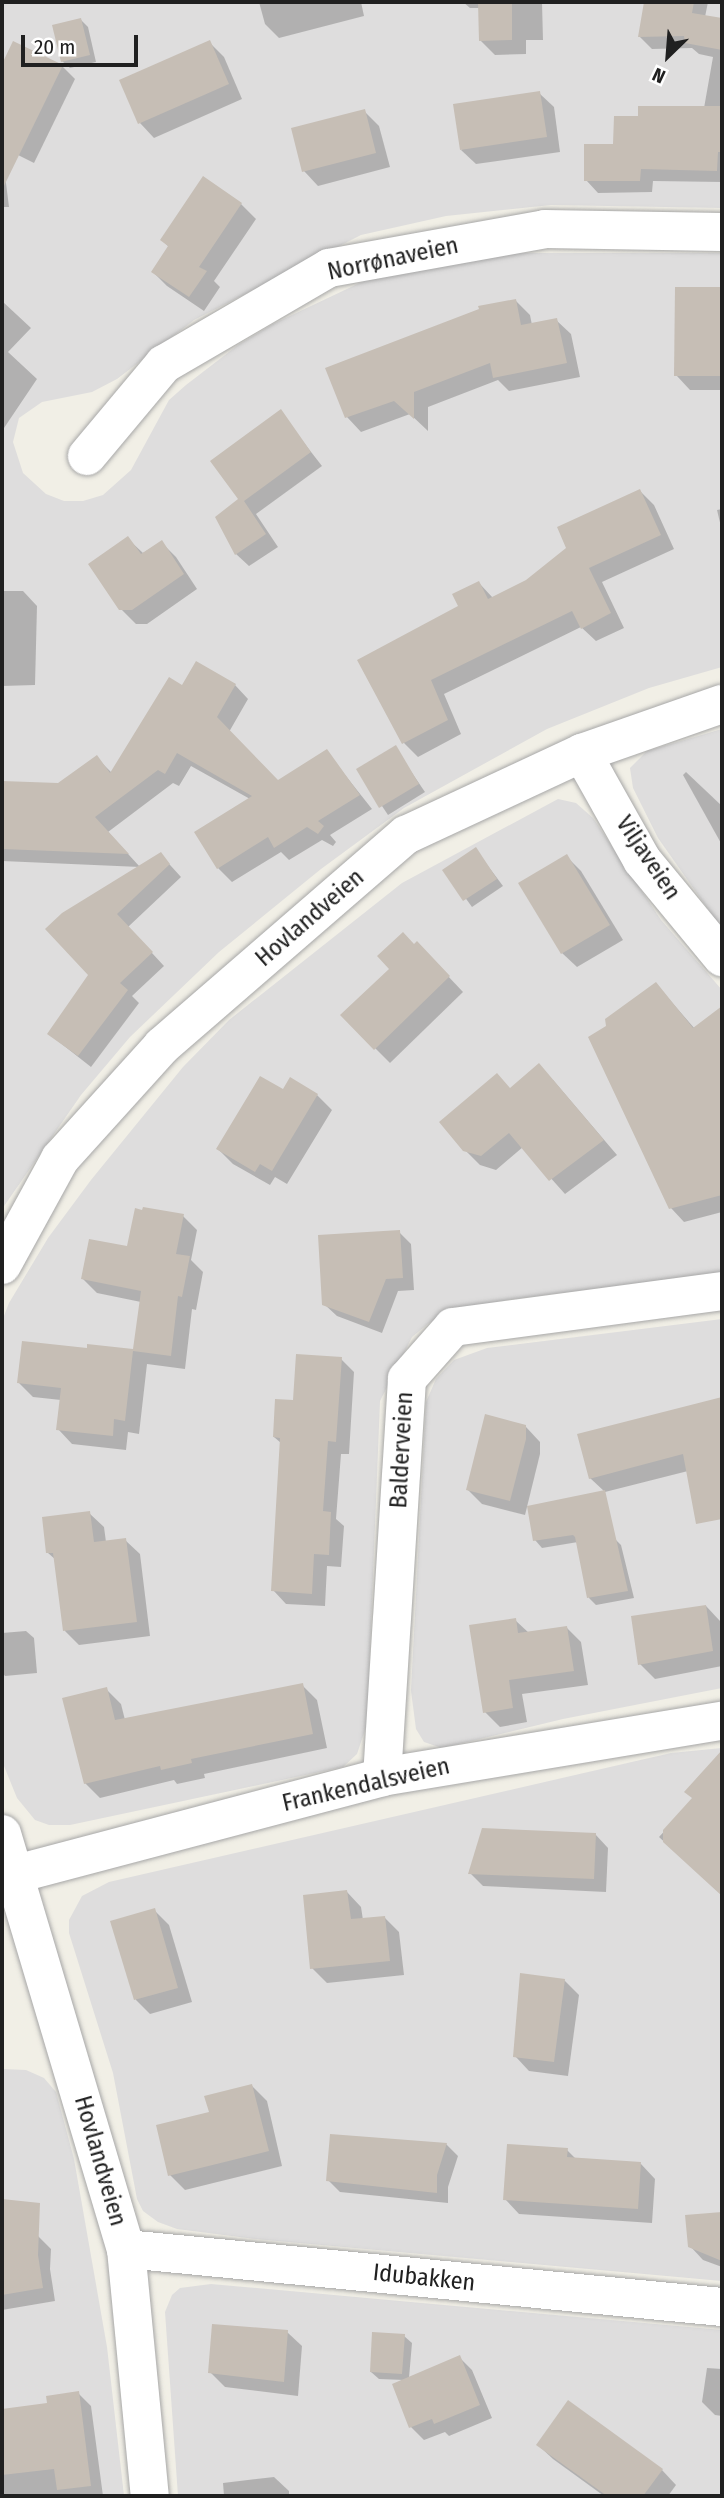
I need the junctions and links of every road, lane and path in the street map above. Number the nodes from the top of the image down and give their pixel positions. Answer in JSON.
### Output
{"nodes":[{"id":1,"x":722,"y":232,"type":"edge"},
{"id":2,"x":87,"y":456,"type":"dead end"},
{"id":3,"x":722,"y":705,"type":"edge"},
{"id":4,"x":582,"y":753,"type":"junction"},
{"id":5,"x":722,"y":957,"type":"edge"},
{"id":6,"x":2,"y":1265,"type":"edge"},
{"id":7,"x":722,"y":1291,"type":"edge"},
{"id":8,"x":722,"y":1721,"type":"edge"},
{"id":9,"x":382,"y":1777,"type":"junction"},
{"id":10,"x":2,"y":1834,"type":"edge"},
{"id":11,"x":16,"y":1874,"type":"junction"},
{"id":12,"x":126,"y":2249,"type":"junction"},
{"id":13,"x":722,"y":2307,"type":"edge"},
{"id":14,"x":150,"y":2496,"type":"edge"}],
"edges":[{"from":1,"to":2,"type":"street","name":"Norrønaveien"},
{"from":3,"to":4,"type":"street","name":"Hovlandveien"},
{"from":4,"to":5,"type":"street","name":"Viljaveien"},
{"from":4,"to":6,"type":"street","name":"Hovlandveien"},
{"from":7,"to":9,"type":"street","name":"Balderveien"},
{"from":8,"to":9,"type":"street","name":"Frankendalsveien"},
{"from":9,"to":11,"type":"street","name":"Frankendalsveien"},
{"from":10,"to":11,"type":"street","name":"Hovlandveien"},
{"from":11,"to":12,"type":"street","name":"Hovlandveien"},
{"from":12,"to":13,"type":"street","name":"Idubakken"},
{"from":12,"to":14,"type":"street","name":"Hovlandveien"}]}
